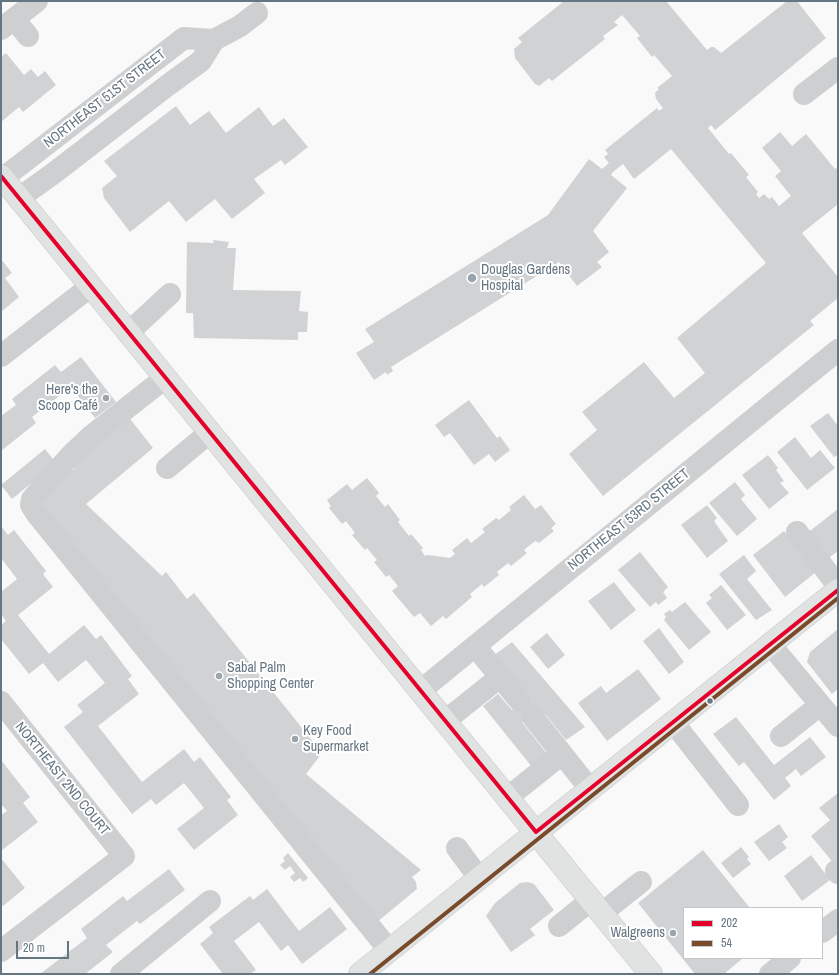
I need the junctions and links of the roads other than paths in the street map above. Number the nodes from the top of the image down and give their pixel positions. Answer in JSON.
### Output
{"nodes":[{"id":1,"x":37,"y":1,"type":"edge"},
{"id":2,"x":257,"y":13,"type":"dead end"},
{"id":3,"x":8,"y":24,"type":"edge"},
{"id":4,"x":28,"y":36,"type":"dead end"},
{"id":5,"x":214,"y":40,"type":"junction"},
{"id":6,"x":151,"y":62,"type":"junction"},
{"id":7,"x":836,"y":75,"type":"edge"},
{"id":8,"x":168,"y":85,"type":"junction"},
{"id":9,"x":804,"y":94,"type":"dead end"},
{"id":10,"x":2,"y":177,"type":"edge"},
{"id":11,"x":19,"y":198,"type":"junction"},
{"id":12,"x":91,"y":286,"type":"junction"},
{"id":13,"x":170,"y":294,"type":"dead end"},
{"id":14,"x":128,"y":333,"type":"junction"},
{"id":15,"x":1,"y":356,"type":"edge"},
{"id":16,"x":834,"y":360,"type":"edge"},
{"id":17,"x":165,"y":378,"type":"junction"},
{"id":18,"x":209,"y":433,"type":"junction"},
{"id":19,"x":167,"y":468,"type":"dead end"},
{"id":20,"x":797,"y":532,"type":"dead end"},
{"id":21,"x":838,"y":586,"type":"edge"},
{"id":22,"x":838,"y":590,"type":"edge"},
{"id":23,"x":770,"y":644,"type":"junction"},
{"id":24,"x":475,"y":646,"type":"junction"},
{"id":25,"x":500,"y":677,"type":"junction"},
{"id":26,"x":420,"y":691,"type":"junction"},
{"id":27,"x":1,"y":702,"type":"edge"},
{"id":28,"x":820,"y":705,"type":"junction"},
{"id":29,"x":445,"y":722,"type":"junction"},
{"id":30,"x":673,"y":722,"type":"junction"},
{"id":31,"x":838,"y":726,"type":"edge"},
{"id":32,"x":781,"y":736,"type":"dead end"},
{"id":33,"x":562,"y":754,"type":"junction"},
{"id":34,"x":590,"y":789,"type":"junction"},
{"id":35,"x":507,"y":798,"type":"junction"},
{"id":36,"x":738,"y":805,"type":"dead end"},
{"id":37,"x":536,"y":832,"type":"junction"},
{"id":38,"x":457,"y":848,"type":"dead end"},
{"id":39,"x":479,"y":878,"type":"junction"},
{"id":40,"x":641,"y":882,"type":"dead end"},
{"id":41,"x":204,"y":906,"type":"dead end"},
{"id":42,"x":596,"y":907,"type":"junction"},
{"id":43,"x":838,"y":920,"type":"edge"},
{"id":44,"x":559,"y":926,"type":"dead end"},
{"id":45,"x":823,"y":931,"type":"edge"},
{"id":46,"x":389,"y":950,"type":"junction"},
{"id":47,"x":1,"y":951,"type":"edge"},
{"id":48,"x":789,"y":959,"type":"edge"},
{"id":49,"x":772,"y":973,"type":"edge"},
{"id":50,"x":121,"y":974,"type":"edge"},
{"id":51,"x":360,"y":974,"type":"edge"},
{"id":52,"x":651,"y":974,"type":"edge"}],
"edges":[{"from":1,"to":3,"type":"street"},
{"from":2,"to":5,"type":"street"},
{"from":3,"to":4,"type":"street"},
{"from":5,"to":6,"type":"street","name":"NORTHEAST 51ST STREET"},
{"from":5,"to":8,"type":"street","name":"NORTHEAST 51ST STREET"},
{"from":6,"to":8,"type":"street"},
{"from":6,"to":10,"type":"street","name":"NORTHEAST 51ST STREET"},
{"from":7,"to":9,"type":"street"},
{"from":8,"to":11,"type":"street","name":"NORTHEAST 51ST STREET"},
{"from":10,"to":11,"type":"main road"},
{"from":11,"to":12,"type":"main road"},
{"from":12,"to":14,"type":"main road"},
{"from":12,"to":15,"type":"street"},
{"from":13,"to":14,"type":"street"},
{"from":14,"to":17,"type":"main road"},
{"from":16,"to":24,"type":"street","name":"NORTHEAST 53RD STREET"},
{"from":17,"to":18,"type":"main road"},
{"from":17,"to":46,"type":"street"},
{"from":18,"to":19,"type":"street"},
{"from":18,"to":26,"type":"main road"},
{"from":20,"to":21,"type":"street"},
{"from":22,"to":23,"type":"main road"},
{"from":23,"to":28,"type":"street"},
{"from":23,"to":30,"type":"main road"},
{"from":24,"to":25,"type":"street"},
{"from":24,"to":26,"type":"street","name":"NORTHEAST 53RD STREET"},
{"from":25,"to":29,"type":"street"},
{"from":25,"to":33,"type":"street"},
{"from":26,"to":29,"type":"main road"},
{"from":27,"to":47,"type":"street","name":"NORTHEAST 2ND COURT"},
{"from":28,"to":31,"type":"street"},
{"from":28,"to":32,"type":"street"},
{"from":29,"to":35,"type":"main road"},
{"from":30,"to":34,"type":"main road"},
{"from":30,"to":36,"type":"street"},
{"from":33,"to":34,"type":"street"},
{"from":33,"to":35,"type":"street"},
{"from":34,"to":37,"type":"main road"},
{"from":35,"to":37,"type":"main road"},
{"from":37,"to":39,"type":"main road"},
{"from":37,"to":42,"type":"main road"},
{"from":38,"to":39,"type":"street"},
{"from":39,"to":46,"type":"main road"},
{"from":40,"to":42,"type":"street"},
{"from":41,"to":50,"type":"street"},
{"from":42,"to":44,"type":"street"},
{"from":42,"to":52,"type":"main road"},
{"from":43,"to":45,"type":"street"},
{"from":46,"to":51,"type":"main road"},
{"from":48,"to":49,"type":"street"}]}
